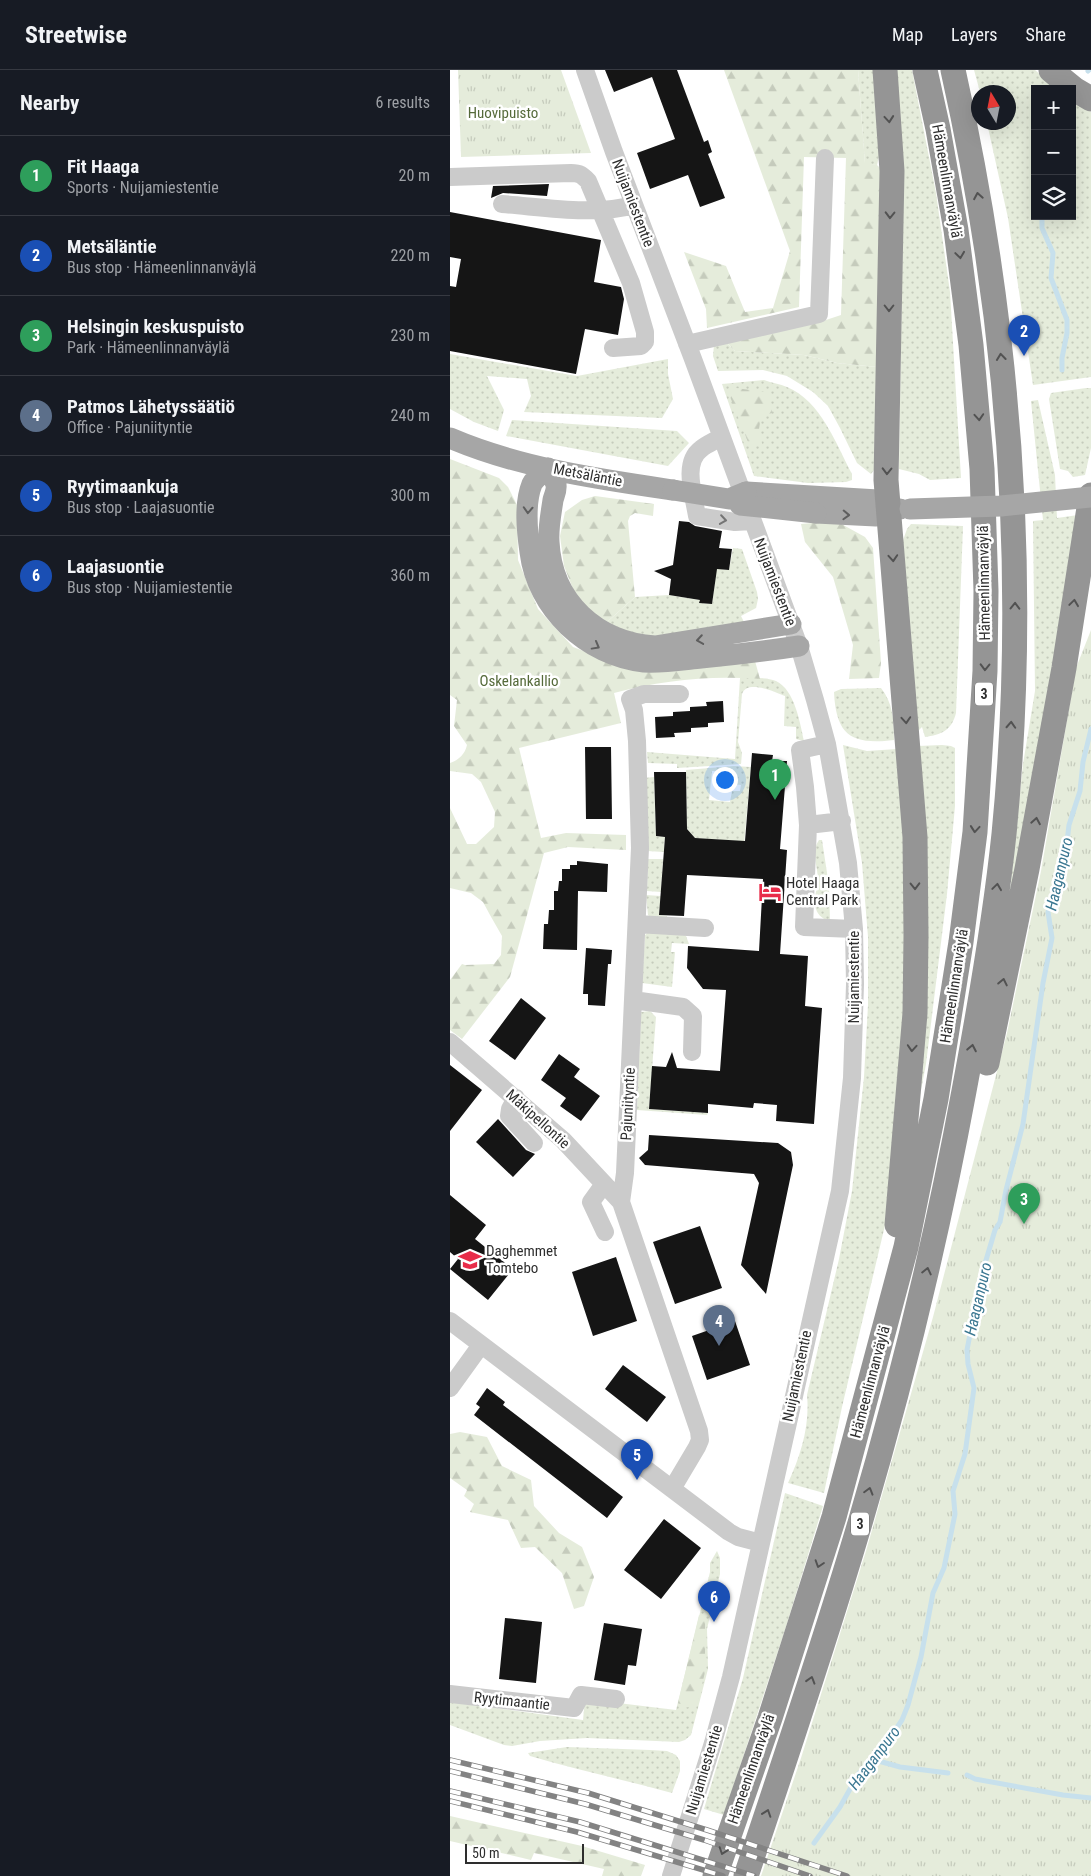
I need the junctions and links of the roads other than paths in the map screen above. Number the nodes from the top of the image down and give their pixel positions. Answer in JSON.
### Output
{"nodes":[{"id":1,"x":585,"y":70,"type":"edge"},
{"id":2,"x":885,"y":70,"type":"edge"},
{"id":3,"x":925,"y":70,"type":"edge"},
{"id":4,"x":953,"y":70,"type":"edge"},
{"id":5,"x":1051,"y":70,"type":"edge"},
{"id":6,"x":1091,"y":99,"type":"edge"},
{"id":7,"x":825,"y":158,"type":"dead end"},
{"id":8,"x":450,"y":177,"type":"edge"},
{"id":9,"x":502,"y":204,"type":"dead end"},
{"id":10,"x":634,"y":205,"type":"junction"},
{"id":11,"x":600,"y":211,"type":"junction"},
{"id":12,"x":687,"y":344,"type":"junction"},
{"id":13,"x":613,"y":348,"type":"dead end"},
{"id":14,"x":721,"y":437,"type":"junction"},
{"id":15,"x":450,"y":438,"type":"edge"},
{"id":16,"x":548,"y":468,"type":"junction"},
{"id":17,"x":1091,"y":496,"type":"edge"},
{"id":18,"x":900,"y":509,"type":"junction"},
{"id":19,"x":752,"y":521,"type":"junction"},
{"id":20,"x":1091,"y":617,"type":"edge"},
{"id":21,"x":791,"y":624,"type":"junction"},
{"id":22,"x":798,"y":646,"type":"junction"},
{"id":23,"x":1064,"y":668,"type":"junction"},
{"id":24,"x":680,"y":694,"type":"dead end"},
{"id":25,"x":827,"y":744,"type":"junction"},
{"id":26,"x":842,"y":821,"type":"junction"},
{"id":27,"x":808,"y":825,"type":"junction"},
{"id":28,"x":636,"y":924,"type":"junction"},
{"id":29,"x":705,"y":928,"type":"dead end"},
{"id":30,"x":854,"y":929,"type":"junction"},
{"id":31,"x":633,"y":1000,"type":"junction"},
{"id":32,"x":450,"y":1042,"type":"edge"},
{"id":33,"x":692,"y":1052,"type":"dead end"},
{"id":34,"x":516,"y":1098,"type":"junction"},
{"id":35,"x":534,"y":1143,"type":"dead end"},
{"id":36,"x":950,"y":1164,"type":"junction"},
{"id":37,"x":604,"y":1184,"type":"junction"},
{"id":38,"x":621,"y":1202,"type":"junction"},
{"id":39,"x":604,"y":1232,"type":"dead end"},
{"id":40,"x":888,"y":1314,"type":"junction"},
{"id":41,"x":450,"y":1321,"type":"edge"},
{"id":42,"x":481,"y":1345,"type":"junction"},
{"id":43,"x":450,"y":1388,"type":"edge"},
{"id":44,"x":672,"y":1489,"type":"junction"},
{"id":45,"x":761,"y":1542,"type":"junction"},
{"id":46,"x":450,"y":1694,"type":"edge"},
{"id":47,"x":616,"y":1699,"type":"dead end"},
{"id":48,"x":671,"y":1876,"type":"edge"},
{"id":49,"x":715,"y":1876,"type":"edge"},
{"id":50,"x":746,"y":1876,"type":"edge"}],
"edges":[{"from":1,"to":10,"type":"street","name":"Nuijamiestentie"},
{"from":2,"to":18,"type":"highway","one_way":true},
{"from":3,"to":40,"type":"highway","name":"Hämeenlinnanväylä","number":"3","one_way":true},
{"from":36,"to":4,"type":"highway","name":"Hämeenlinnanväylä","number":"3","one_way":true},
{"from":5,"to":6,"type":"highway"},
{"from":7,"to":12,"type":"street"},
{"from":8,"to":11,"type":"street"},
{"from":9,"to":11,"type":"street"},
{"from":10,"to":11,"type":"street"},
{"from":10,"to":12,"type":"street","name":"Nuijamiestentie"},
{"from":11,"to":13,"type":"street"},
{"from":12,"to":14,"type":"street","name":"Nuijamiestentie"},
{"from":14,"to":19,"type":"street","name":"Nuijamiestentie"},
{"from":14,"to":19,"type":"street","one_way":true},
{"from":15,"to":16,"type":"main road","name":"Metsäläntie"},
{"from":16,"to":18,"type":"main road","name":"Metsäläntie","bridge":true},
{"from":21,"to":16,"type":"main road","one_way":true},
{"from":16,"to":22,"type":"main road","one_way":true},
{"from":17,"to":18,"type":"main road","name":"Metsäläntie","bridge":true},
{"from":23,"to":17,"type":"highway","one_way":true},
{"from":18,"to":40,"type":"highway","one_way":true},
{"from":19,"to":21,"type":"street","name":"Nuijamiestentie"},
{"from":20,"to":23,"type":"highway"},
{"from":21,"to":22,"type":"street","name":"Nuijamiestentie"},
{"from":22,"to":25,"type":"street","name":"Nuijamiestentie"},
{"from":36,"to":23,"type":"highway","one_way":true},
{"from":24,"to":28,"type":"street","name":"Pajuniityntie"},
{"from":25,"to":26,"type":"street","name":"Nuijamiestentie"},
{"from":25,"to":27,"type":"street"},
{"from":26,"to":27,"type":"street"},
{"from":26,"to":30,"type":"street","name":"Nuijamiestentie"},
{"from":27,"to":30,"type":"street"},
{"from":28,"to":29,"type":"street"},
{"from":28,"to":31,"type":"street","name":"Pajuniityntie"},
{"from":30,"to":45,"type":"street","name":"Nuijamiestentie"},
{"from":31,"to":33,"type":"street"},
{"from":31,"to":38,"type":"street","name":"Pajuniityntie"},
{"from":32,"to":34,"type":"street","name":"Mäkipellontie"},
{"from":34,"to":35,"type":"street"},
{"from":34,"to":37,"type":"street","name":"Mäkipellontie"},
{"from":50,"to":36,"type":"highway","name":"Hämeenlinnanväylä","number":"3","one_way":true},
{"from":37,"to":38,"type":"street","name":"Mäkipellontie"},
{"from":37,"to":39,"type":"street"},
{"from":38,"to":44,"type":"street","name":"Pajuniityntie"},
{"from":40,"to":49,"type":"highway","name":"Hämeenlinnanväylä","number":"3","one_way":true},
{"from":41,"to":42,"type":"street"},
{"from":42,"to":43,"type":"street"},
{"from":42,"to":44,"type":"street"},
{"from":44,"to":45,"type":"street"},
{"from":45,"to":48,"type":"street","name":"Nuijamiestentie"},
{"from":46,"to":47,"type":"street","name":"Ryytimaantie"}]}
